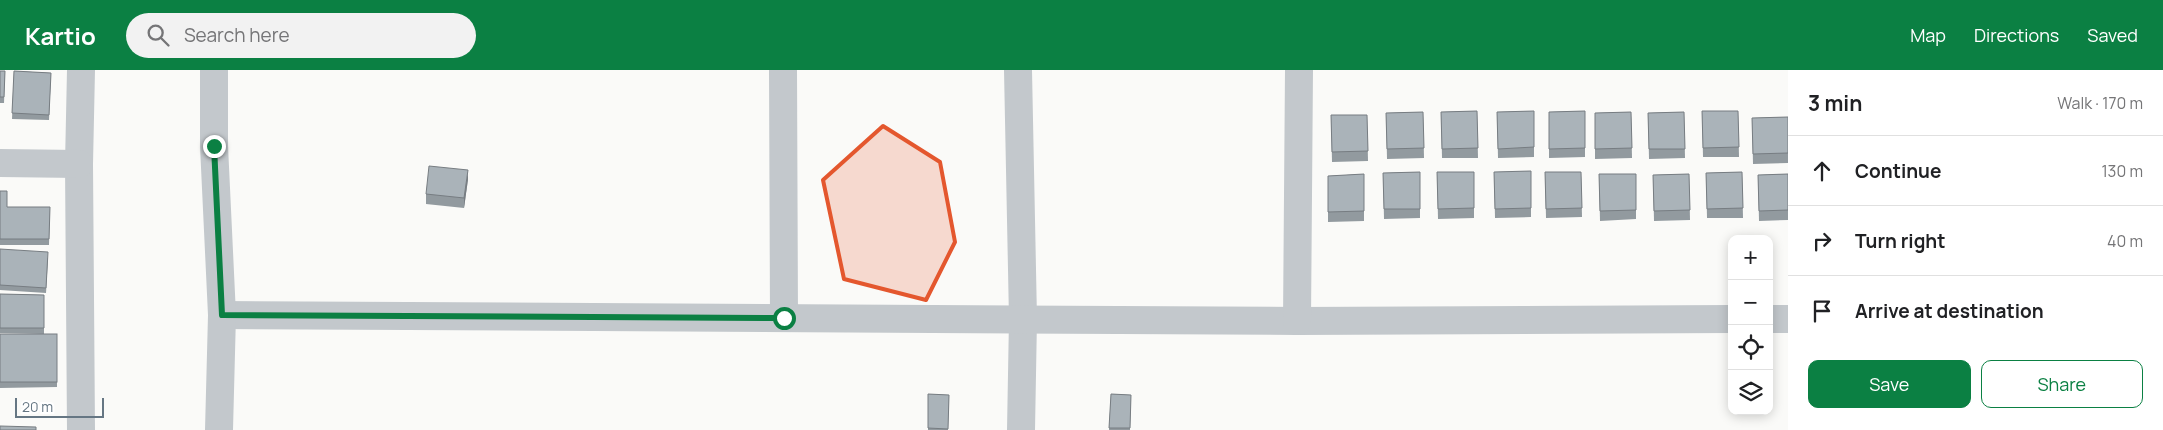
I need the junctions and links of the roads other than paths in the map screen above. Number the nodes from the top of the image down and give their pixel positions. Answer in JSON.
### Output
{"nodes":[{"id":1,"x":81,"y":70,"type":"edge"},
{"id":2,"x":214,"y":70,"type":"edge"},
{"id":3,"x":783,"y":70,"type":"edge"},
{"id":4,"x":1018,"y":70,"type":"edge"},
{"id":5,"x":1299,"y":70,"type":"edge"},
{"id":6,"x":0,"y":163,"type":"edge"},
{"id":7,"x":79,"y":164,"type":"junction"},
{"id":8,"x":222,"y":315,"type":"junction"},
{"id":9,"x":784,"y":318,"type":"junction"},
{"id":10,"x":1023,"y":319,"type":"junction"},
{"id":11,"x":1728,"y":319,"type":"edge"},
{"id":12,"x":1773,"y":319,"type":"edge"},
{"id":13,"x":1788,"y":319,"type":"edge"},
{"id":14,"x":1297,"y":321,"type":"junction"},
{"id":15,"x":82,"y":430,"type":"edge"},
{"id":16,"x":219,"y":430,"type":"edge"},
{"id":17,"x":1021,"y":430,"type":"edge"}],
"edges":[{"from":1,"to":7,"type":"street"},
{"from":2,"to":8,"type":"street"},
{"from":3,"to":9,"type":"street"},
{"from":4,"to":10,"type":"street"},
{"from":5,"to":14,"type":"street"},
{"from":6,"to":7,"type":"street"},
{"from":7,"to":15,"type":"street"},
{"from":8,"to":9,"type":"street"},
{"from":8,"to":16,"type":"street"},
{"from":9,"to":10,"type":"street"},
{"from":10,"to":14,"type":"street"},
{"from":10,"to":17,"type":"street"},
{"from":11,"to":14,"type":"street"},
{"from":12,"to":13,"type":"street"}]}
